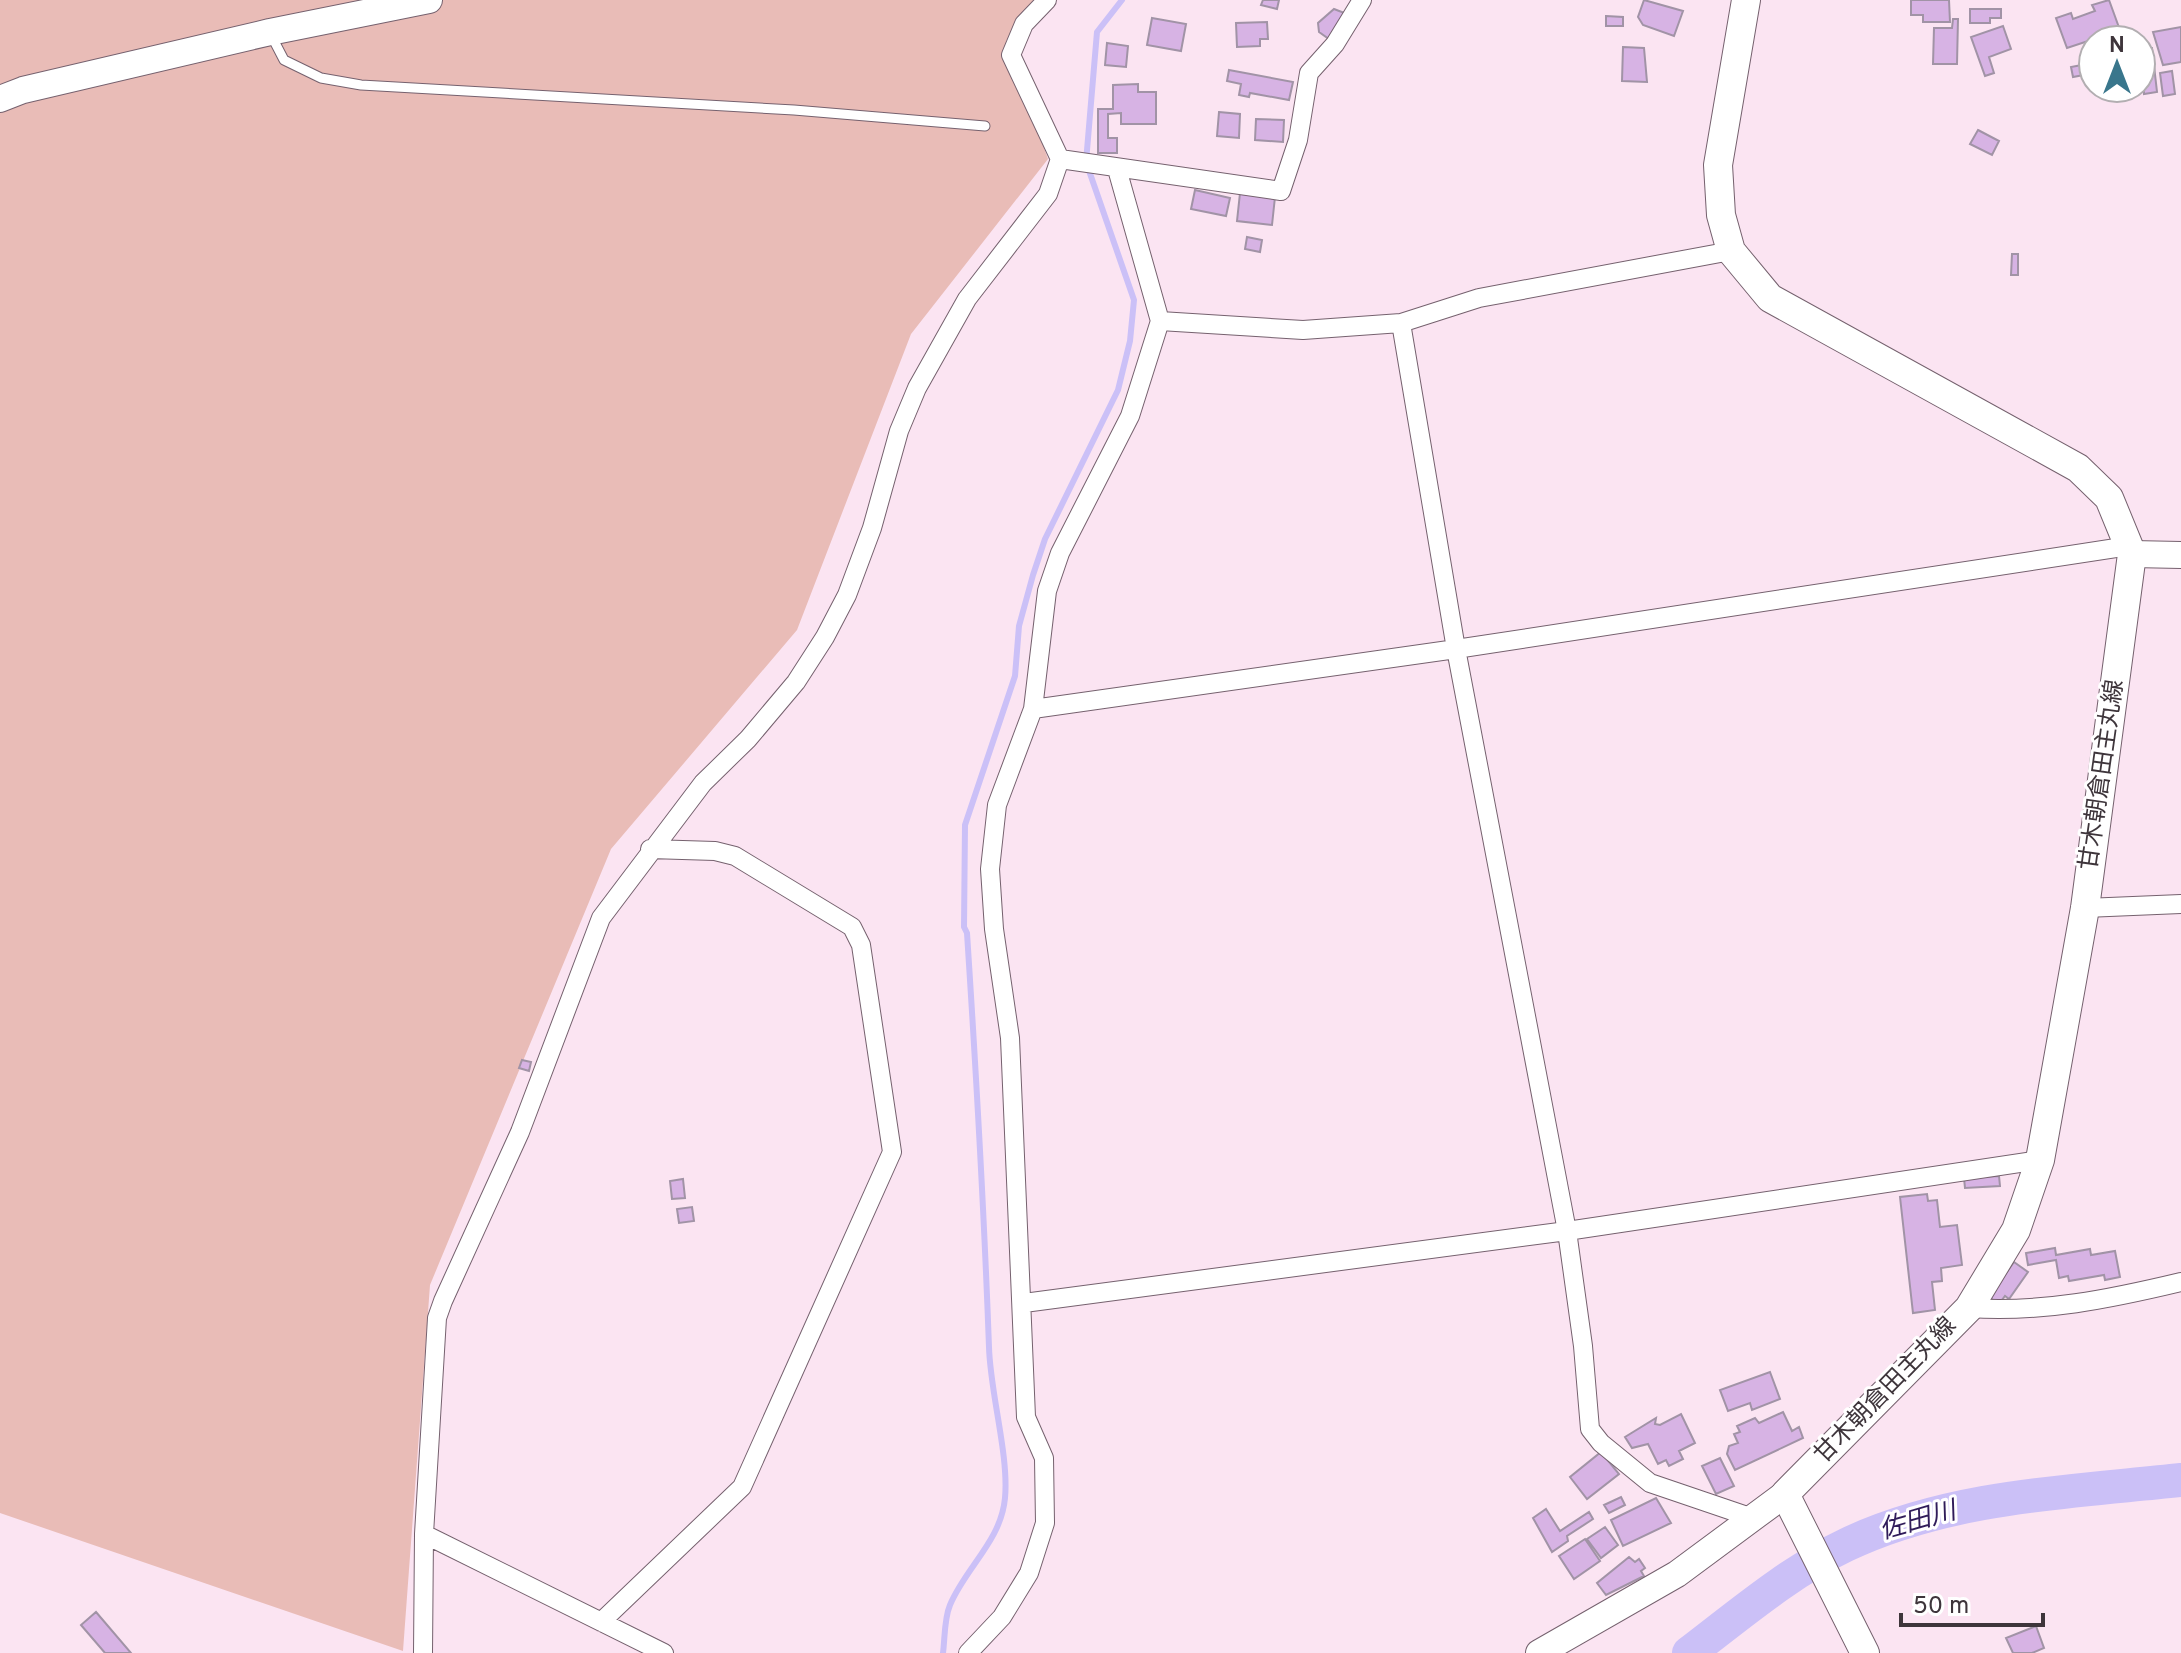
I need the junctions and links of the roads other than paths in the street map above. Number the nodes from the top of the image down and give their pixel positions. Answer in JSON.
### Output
{"nodes":[{"id":1,"x":429,"y":0,"type":"edge"},
{"id":2,"x":1047,"y":0,"type":"edge"},
{"id":3,"x":1362,"y":0,"type":"edge"},
{"id":4,"x":1746,"y":0,"type":"edge"},
{"id":5,"x":270,"y":32,"type":"junction"},
{"id":6,"x":0,"y":99,"type":"edge"},
{"id":7,"x":985,"y":126,"type":"dead end"},
{"id":8,"x":1060,"y":159,"type":"junction"},
{"id":9,"x":1117,"y":169,"type":"junction"},
{"id":10,"x":1731,"y":251,"type":"junction"},
{"id":11,"x":1160,"y":321,"type":"junction"},
{"id":12,"x":1401,"y":323,"type":"junction"},
{"id":13,"x":2130,"y":550,"type":"junction"},
{"id":14,"x":2181,"y":555,"type":"edge"},
{"id":15,"x":1456,"y":649,"type":"junction"},
{"id":16,"x":1033,"y":709,"type":"junction"},
{"id":17,"x":650,"y":849,"type":"junction"},
{"id":18,"x":2181,"y":904,"type":"edge"},
{"id":19,"x":2085,"y":908,"type":"junction"},
{"id":20,"x":2040,"y":1160,"type":"junction"},
{"id":21,"x":1567,"y":1231,"type":"junction"},
{"id":22,"x":2181,"y":1282,"type":"edge"},
{"id":23,"x":1024,"y":1303,"type":"junction"},
{"id":24,"x":1969,"y":1308,"type":"junction"},
{"id":25,"x":1791,"y":1506,"type":"junction"},
{"id":26,"x":1750,"y":1517,"type":"junction"},
{"id":27,"x":424,"y":1534,"type":"junction"},
{"id":28,"x":601,"y":1622,"type":"junction"},
{"id":29,"x":423,"y":1653,"type":"edge"},
{"id":30,"x":664,"y":1653,"type":"edge"},
{"id":31,"x":968,"y":1653,"type":"edge"},
{"id":32,"x":1539,"y":1653,"type":"edge"},
{"id":33,"x":1865,"y":1653,"type":"edge"}],
"edges":[{"from":1,"to":5,"type":"street"},
{"from":2,"to":8,"type":"street"},
{"from":3,"to":9,"type":"street"},
{"from":4,"to":10,"type":"main road"},
{"from":5,"to":6,"type":"street"},
{"from":5,"to":7,"type":"lane"},
{"from":8,"to":9,"type":"street"},
{"from":8,"to":17,"type":"street"},
{"from":9,"to":11,"type":"street"},
{"from":10,"to":12,"type":"street"},
{"from":10,"to":13,"type":"main road"},
{"from":11,"to":12,"type":"street"},
{"from":11,"to":16,"type":"street"},
{"from":12,"to":15,"type":"street"},
{"from":13,"to":14,"type":"street"},
{"from":13,"to":15,"type":"street"},
{"from":13,"to":19,"type":"main road","name":"甘木朝倉田主丸線"},
{"from":15,"to":16,"type":"street"},
{"from":15,"to":21,"type":"street"},
{"from":16,"to":23,"type":"street"},
{"from":17,"to":27,"type":"street"},
{"from":17,"to":28,"type":"street"},
{"from":18,"to":19,"type":"street"},
{"from":19,"to":20,"type":"main road","name":"甘木朝倉田主丸線"},
{"from":20,"to":21,"type":"street"},
{"from":20,"to":24,"type":"main road","name":"甘木朝倉田主丸線"},
{"from":21,"to":23,"type":"street"},
{"from":21,"to":26,"type":"street"},
{"from":22,"to":24,"type":"street"},
{"from":23,"to":31,"type":"street"},
{"from":24,"to":25,"type":"main road","name":"甘木朝倉田主丸線"},
{"from":25,"to":26,"type":"street"},
{"from":25,"to":33,"type":"main road"},
{"from":26,"to":32,"type":"street"},
{"from":27,"to":28,"type":"street"},
{"from":27,"to":29,"type":"street"},
{"from":28,"to":30,"type":"street"}]}
